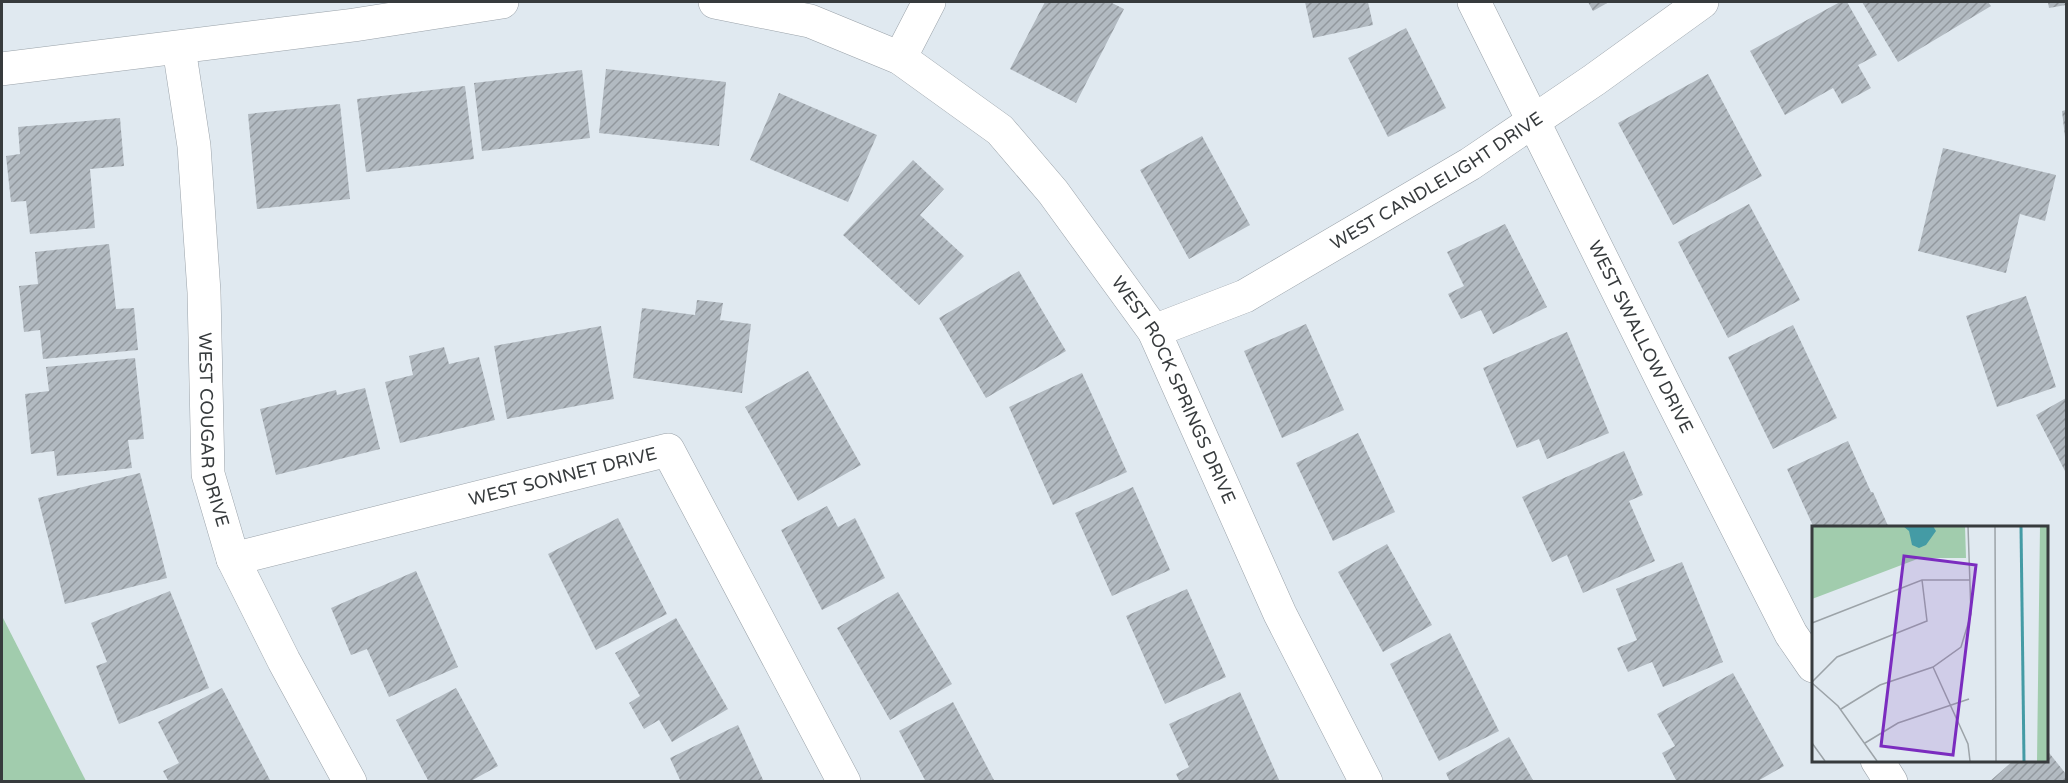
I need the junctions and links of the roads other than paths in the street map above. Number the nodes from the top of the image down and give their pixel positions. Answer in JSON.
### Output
{"nodes":[{"id":1,"x":502,"y":2,"type":"edge"},
{"id":2,"x":715,"y":2,"type":"edge"},
{"id":3,"x":929,"y":2,"type":"edge"},
{"id":4,"x":1474,"y":2,"type":"edge"},
{"id":5,"x":1702,"y":2,"type":"edge"},
{"id":6,"x":179,"y":48,"type":"junction"},
{"id":7,"x":900,"y":58,"type":"junction"},
{"id":8,"x":2,"y":69,"type":"edge"},
{"id":9,"x":1533,"y":120,"type":"junction"},
{"id":10,"x":1154,"y":332,"type":"junction"},
{"id":11,"x":233,"y":559,"type":"junction"},
{"id":12,"x":1812,"y":665,"type":"edge"},
{"id":13,"x":1877,"y":762,"type":"edge"},
{"id":14,"x":350,"y":782,"type":"edge"},
{"id":15,"x":844,"y":782,"type":"edge"},
{"id":16,"x":1366,"y":782,"type":"edge"},
{"id":17,"x":1891,"y":782,"type":"edge"}],
"edges":[{"from":1,"to":6,"type":"street"},
{"from":2,"to":7,"type":"street","name":"WEST ROCK SPRINGS DRIVE"},
{"from":3,"to":7,"type":"street"},
{"from":4,"to":9,"type":"street","name":"WEST SWALLOW DRIVE"},
{"from":5,"to":9,"type":"street","name":"WEST CANDLELIGHT DRIVE"},
{"from":6,"to":8,"type":"street"},
{"from":6,"to":11,"type":"street","name":"WEST COUGAR DRIVE"},
{"from":7,"to":10,"type":"street","name":"WEST ROCK SPRINGS DRIVE"},
{"from":9,"to":10,"type":"street","name":"WEST CANDLELIGHT DRIVE"},
{"from":9,"to":12,"type":"street","name":"WEST SWALLOW DRIVE"},
{"from":10,"to":16,"type":"street","name":"WEST ROCK SPRINGS DRIVE"},
{"from":11,"to":14,"type":"street","name":"WEST COUGAR DRIVE"},
{"from":11,"to":15,"type":"street","name":"WEST SONNET DRIVE"},
{"from":13,"to":17,"type":"street"}]}
